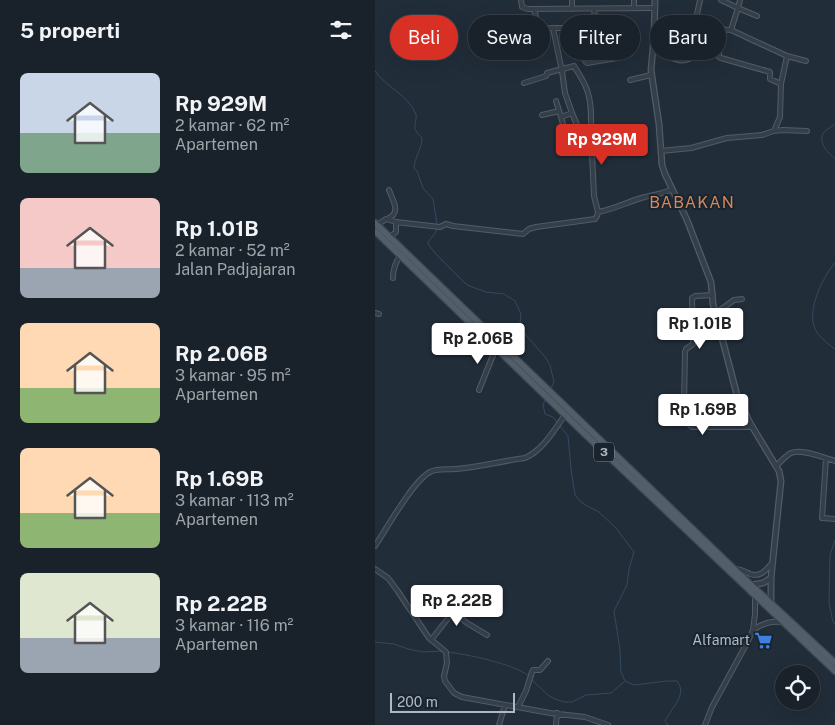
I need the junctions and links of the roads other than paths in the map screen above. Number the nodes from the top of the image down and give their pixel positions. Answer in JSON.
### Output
{"nodes":[{"id":1,"x":521,"y":0,"type":"edge"},
{"id":2,"x":572,"y":0,"type":"edge"},
{"id":3,"x":634,"y":0,"type":"edge"},
{"id":4,"x":655,"y":0,"type":"edge"},
{"id":5,"x":700,"y":0,"type":"edge"},
{"id":6,"x":721,"y":0,"type":"edge"},
{"id":7,"x":740,"y":0,"type":"edge"},
{"id":8,"x":534,"y":8,"type":"junction"},
{"id":9,"x":572,"y":8,"type":"junction"},
{"id":10,"x":594,"y":8,"type":"junction"},
{"id":11,"x":634,"y":8,"type":"junction"},
{"id":12,"x":655,"y":8,"type":"junction"},
{"id":13,"x":738,"y":8,"type":"junction"},
{"id":14,"x":536,"y":15,"type":"edge"},
{"id":15,"x":594,"y":15,"type":"edge"},
{"id":16,"x":655,"y":15,"type":"edge"},
{"id":17,"x":696,"y":15,"type":"edge"},
{"id":18,"x":757,"y":16,"type":"dead end"},
{"id":19,"x":550,"y":28,"type":"edge"},
{"id":20,"x":553,"y":28,"type":"junction"},
{"id":21,"x":560,"y":28,"type":"edge"},
{"id":22,"x":726,"y":30,"type":"edge"},
{"id":23,"x":731,"y":30,"type":"junction"},
{"id":24,"x":787,"y":56,"type":"junction"},
{"id":25,"x":726,"y":59,"type":"edge"},
{"id":26,"x":585,"y":60,"type":"edge"},
{"id":27,"x":600,"y":60,"type":"edge"},
{"id":28,"x":652,"y":60,"type":"edge"},
{"id":29,"x":806,"y":61,"type":"dead end"},
{"id":30,"x":562,"y":69,"type":"junction"},
{"id":31,"x":651,"y":75,"type":"junction"},
{"id":32,"x":629,"y":80,"type":"dead end"},
{"id":33,"x":524,"y":82,"type":"dead end"},
{"id":34,"x":781,"y":84,"type":"junction"},
{"id":35,"x":556,"y":101,"type":"dead end"},
{"id":36,"x":559,"y":111,"type":"junction"},
{"id":37,"x":572,"y":113,"type":"junction"},
{"id":38,"x":542,"y":115,"type":"dead end"},
{"id":39,"x":561,"y":117,"type":"junction"},
{"id":40,"x":591,"y":130,"type":"dead end"},
{"id":41,"x":774,"y":131,"type":"junction"},
{"id":42,"x":807,"y":131,"type":"dead end"},
{"id":43,"x":567,"y":138,"type":"dead end"},
{"id":44,"x":661,"y":151,"type":"junction"},
{"id":45,"x":673,"y":188,"type":"junction"},
{"id":46,"x":389,"y":190,"type":"dead end"},
{"id":47,"x":598,"y":212,"type":"junction"},
{"id":48,"x":386,"y":220,"type":"junction"},
{"id":49,"x":397,"y":222,"type":"junction"},
{"id":50,"x":376,"y":227,"type":"edge"},
{"id":51,"x":390,"y":237,"type":"junction"},
{"id":52,"x":400,"y":256,"type":"junction"},
{"id":53,"x":393,"y":278,"type":"dead end"},
{"id":54,"x":713,"y":296,"type":"junction"},
{"id":55,"x":742,"y":299,"type":"dead end"},
{"id":56,"x":716,"y":313,"type":"junction"},
{"id":57,"x":496,"y":348,"type":"junction"},
{"id":58,"x":479,"y":390,"type":"dead end"},
{"id":59,"x":565,"y":415,"type":"junction"},
{"id":60,"x":753,"y":427,"type":"junction"},
{"id":61,"x":826,"y":458,"type":"junction"},
{"id":62,"x":835,"y":461,"type":"edge"},
{"id":63,"x":776,"y":466,"type":"junction"},
{"id":64,"x":835,"y":520,"type":"edge"},
{"id":65,"x":375,"y":546,"type":"edge"},
{"id":66,"x":713,"y":552,"type":"junction"},
{"id":67,"x":773,"y":562,"type":"junction"},
{"id":68,"x":735,"y":568,"type":"junction"},
{"id":69,"x":375,"y":569,"type":"edge"},
{"id":70,"x":771,"y":578,"type":"junction"},
{"id":71,"x":751,"y":585,"type":"junction"},
{"id":72,"x":755,"y":596,"type":"junction"},
{"id":73,"x":480,"y":600,"type":"dead end"},
{"id":74,"x":771,"y":602,"type":"junction"},
{"id":75,"x":453,"y":612,"type":"junction"},
{"id":76,"x":783,"y":622,"type":"junction"},
{"id":77,"x":753,"y":630,"type":"junction"},
{"id":78,"x":487,"y":635,"type":"dead end"},
{"id":79,"x":431,"y":640,"type":"junction"},
{"id":80,"x":548,"y":661,"type":"dead end"},
{"id":81,"x":835,"y":663,"type":"edge"},
{"id":82,"x":835,"y":671,"type":"edge"},
{"id":83,"x":505,"y":705,"type":"junction"},
{"id":84,"x":518,"y":707,"type":"junction"},
{"id":85,"x":557,"y":713,"type":"junction"},
{"id":86,"x":499,"y":725,"type":"edge"},
{"id":87,"x":556,"y":725,"type":"edge"},
{"id":88,"x":608,"y":725,"type":"edge"},
{"id":89,"x":705,"y":725,"type":"edge"}],
"edges":[{"from":1,"to":8,"type":"street"},
{"from":2,"to":9,"type":"street"},
{"from":3,"to":11,"type":"street"},
{"from":4,"to":12,"type":"street"},
{"from":5,"to":17,"type":"street"},
{"from":6,"to":13,"type":"street"},
{"from":7,"to":13,"type":"street"},
{"from":8,"to":9,"type":"street"},
{"from":8,"to":14,"type":"street"},
{"from":9,"to":10,"type":"street"},
{"from":10,"to":11,"type":"street"},
{"from":10,"to":15,"type":"street"},
{"from":11,"to":12,"type":"street"},
{"from":12,"to":16,"type":"street"},
{"from":13,"to":18,"type":"street"},
{"from":13,"to":23,"type":"street"},
{"from":19,"to":20,"type":"street"},
{"from":20,"to":21,"type":"street"},
{"from":20,"to":30,"type":"street"},
{"from":22,"to":23,"type":"street"},
{"from":23,"to":24,"type":"street"},
{"from":24,"to":29,"type":"street"},
{"from":24,"to":34,"type":"street"},
{"from":25,"to":34,"type":"street"},
{"from":26,"to":27,"type":"street"},
{"from":28,"to":31,"type":"street"},
{"from":30,"to":33,"type":"street"},
{"from":30,"to":37,"type":"street"},
{"from":30,"to":40,"type":"street"},
{"from":31,"to":32,"type":"street"},
{"from":31,"to":44,"type":"street"},
{"from":34,"to":41,"type":"street"},
{"from":35,"to":36,"type":"street"},
{"from":36,"to":38,"type":"street"},
{"from":36,"to":39,"type":"street"},
{"from":37,"to":39,"type":"street"},
{"from":37,"to":47,"type":"street"},
{"from":39,"to":43,"type":"street"},
{"from":41,"to":42,"type":"street"},
{"from":41,"to":44,"type":"street"},
{"from":44,"to":45,"type":"street"},
{"from":45,"to":47,"type":"street"},
{"from":45,"to":54,"type":"street"},
{"from":46,"to":48,"type":"street"},
{"from":47,"to":49,"type":"street"},
{"from":48,"to":49,"type":"street"},
{"from":48,"to":50,"type":"street"},
{"from":49,"to":51,"type":"street"},
{"from":50,"to":51,"type":"main road","number":"3"},
{"from":50,"to":52,"type":"main road","number":"3"},
{"from":51,"to":66,"type":"main road","number":"3"},
{"from":52,"to":53,"type":"street"},
{"from":52,"to":57,"type":"main road","number":"3"},
{"from":54,"to":56,"type":"street"},
{"from":54,"to":60,"type":"street"},
{"from":55,"to":56,"type":"street"},
{"from":56,"to":60,"type":"street"},
{"from":57,"to":58,"type":"street"},
{"from":57,"to":59,"type":"main road","number":"3"},
{"from":59,"to":65,"type":"street"},
{"from":59,"to":66,"type":"main road","number":"3"},
{"from":60,"to":63,"type":"street"},
{"from":61,"to":62,"type":"street"},
{"from":61,"to":63,"type":"street"},
{"from":61,"to":64,"type":"street"},
{"from":63,"to":67,"type":"street"},
{"from":66,"to":68,"type":"main road","number":"3"},
{"from":66,"to":72,"type":"main road","number":"3"},
{"from":67,"to":68,"type":"street"},
{"from":67,"to":70,"type":"street"},
{"from":68,"to":71,"type":"main road","number":"3"},
{"from":69,"to":79,"type":"street"},
{"from":70,"to":71,"type":"street"},
{"from":70,"to":74,"type":"street"},
{"from":71,"to":74,"type":"main road","number":"3"},
{"from":72,"to":76,"type":"main road","number":"3"},
{"from":72,"to":77,"type":"street"},
{"from":73,"to":75,"type":"street"},
{"from":74,"to":81,"type":"main road","number":"3"},
{"from":75,"to":78,"type":"street"},
{"from":75,"to":79,"type":"street"},
{"from":76,"to":77,"type":"street"},
{"from":76,"to":82,"type":"main road","number":"3"},
{"from":77,"to":89,"type":"street"},
{"from":79,"to":83,"type":"street"},
{"from":80,"to":84,"type":"street"},
{"from":83,"to":84,"type":"street"},
{"from":83,"to":86,"type":"street"},
{"from":84,"to":85,"type":"street"},
{"from":85,"to":87,"type":"street"},
{"from":85,"to":88,"type":"street"}]}
